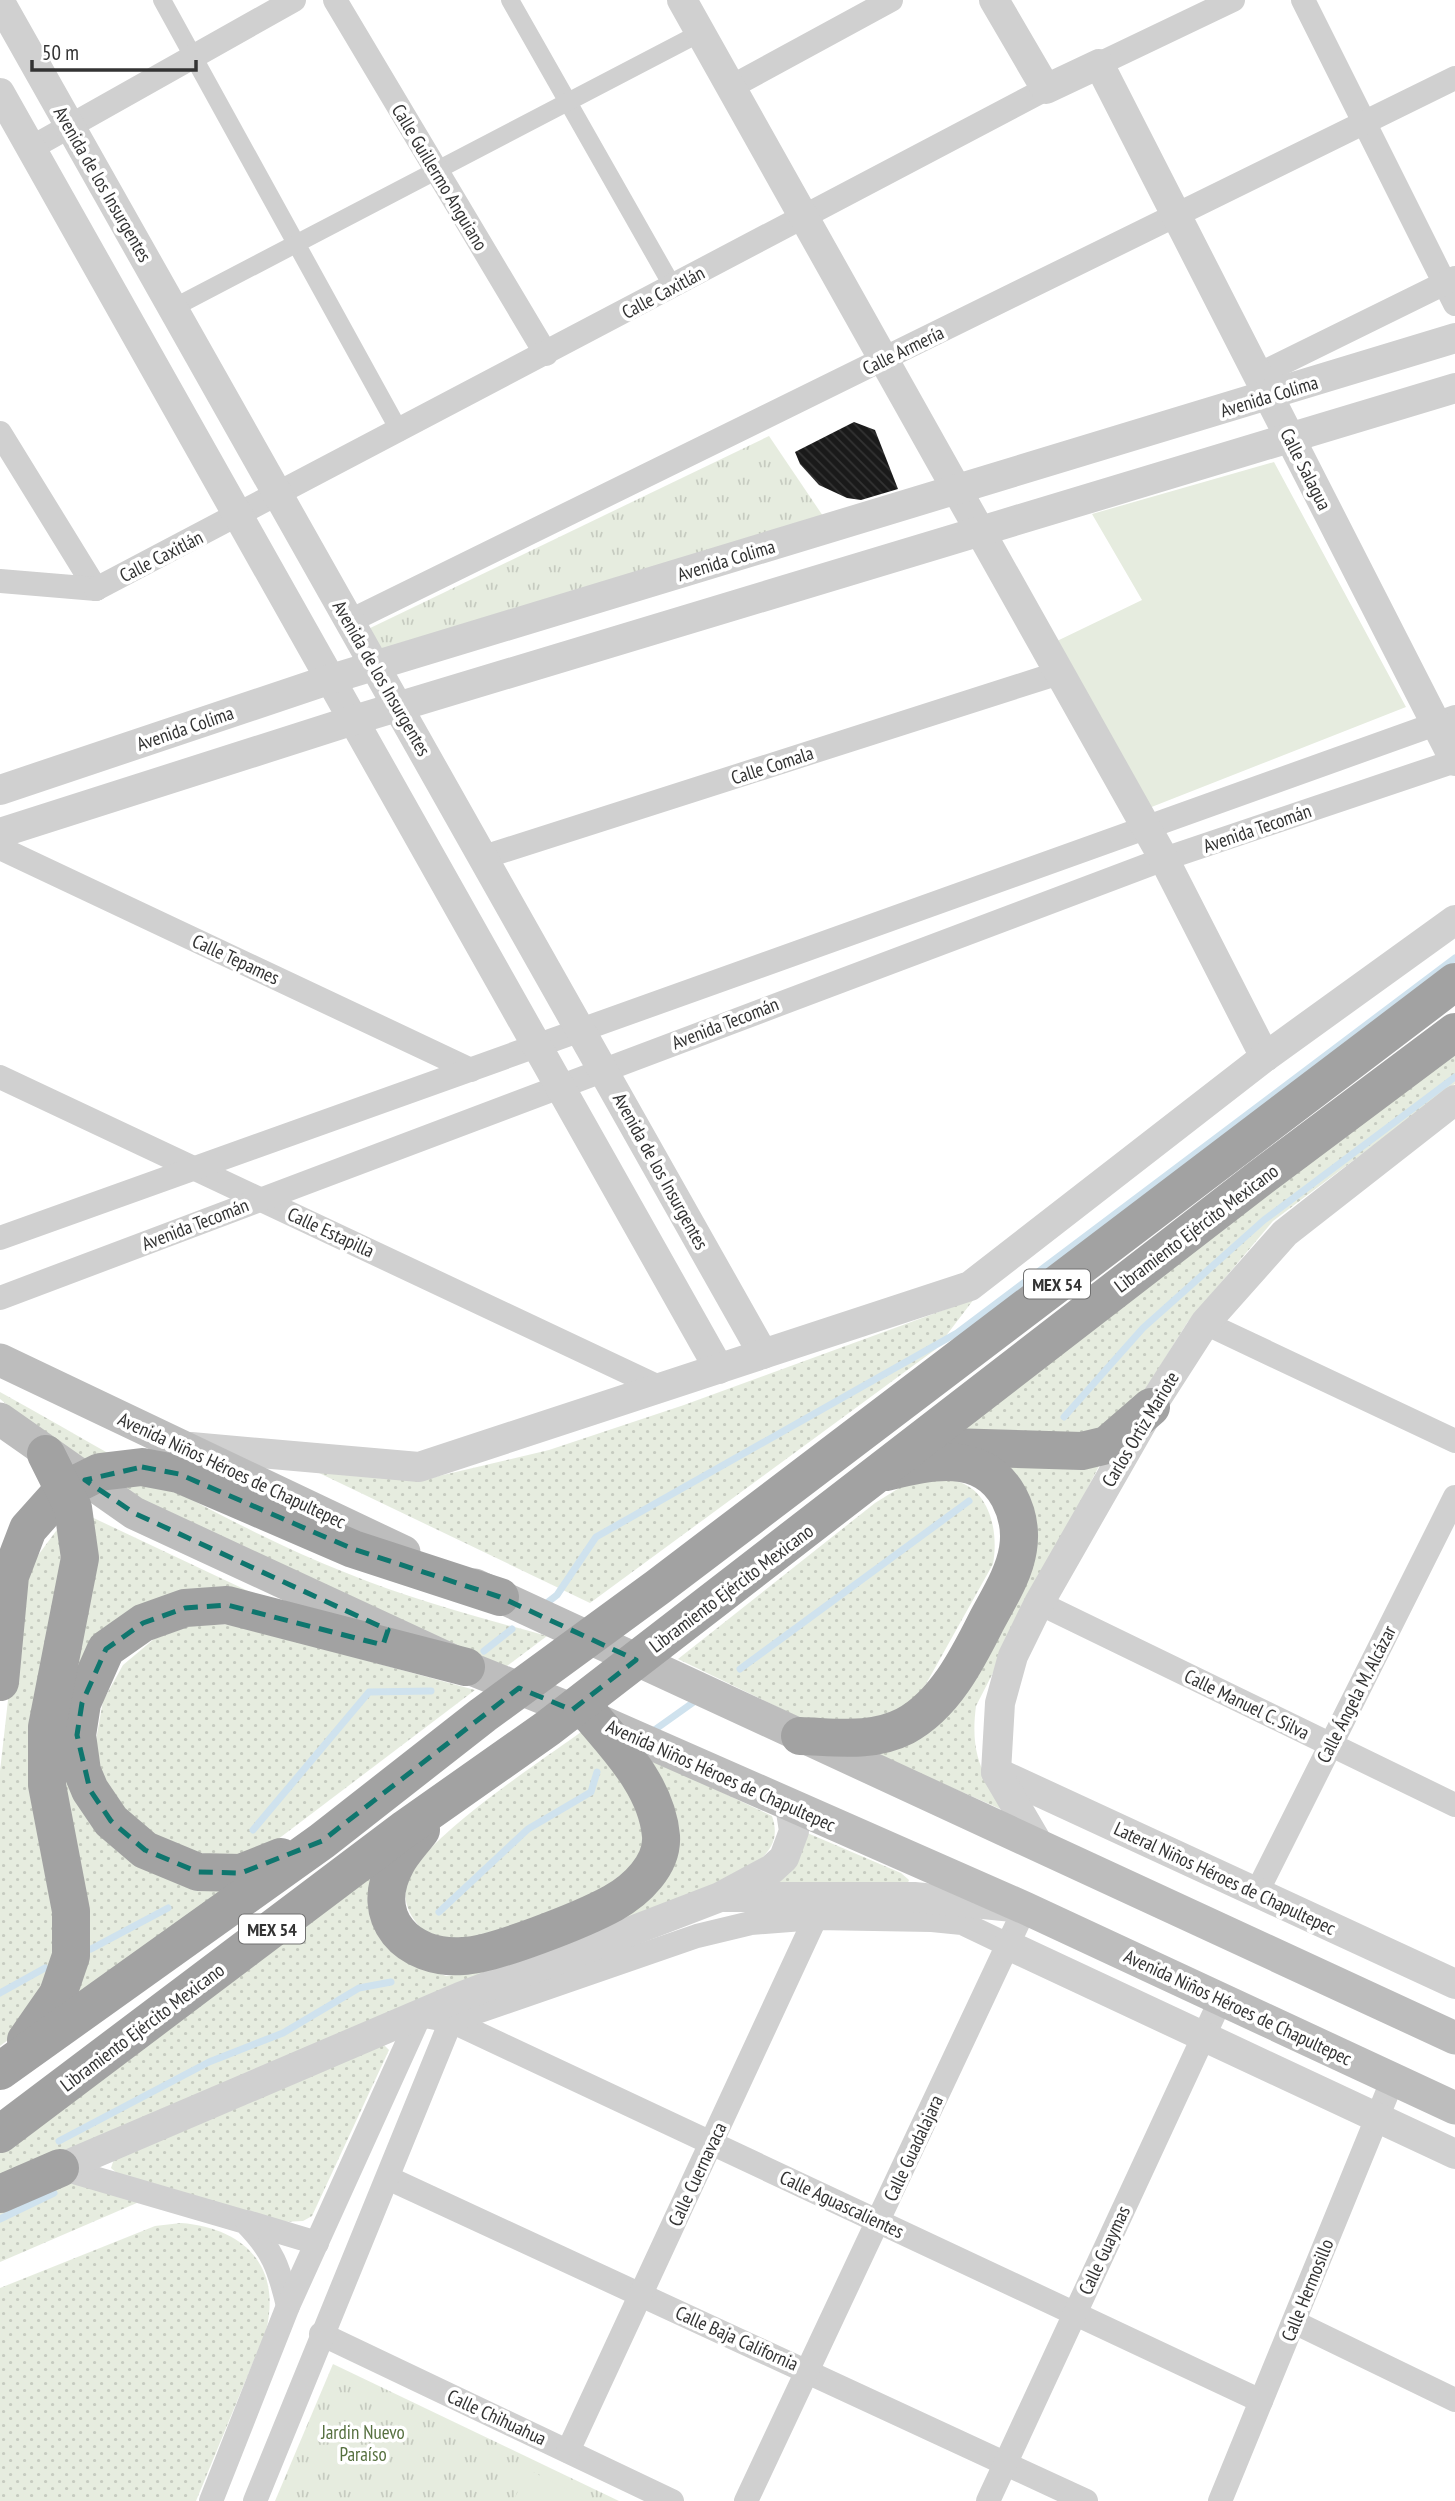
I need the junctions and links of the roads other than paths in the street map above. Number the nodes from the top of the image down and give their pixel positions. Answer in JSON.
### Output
{"nodes":[{"id":1,"x":162,"y":0,"type":"edge"},
{"id":2,"x":294,"y":0,"type":"edge"},
{"id":3,"x":335,"y":0,"type":"edge"},
{"id":4,"x":510,"y":0,"type":"edge"},
{"id":5,"x":682,"y":0,"type":"edge"},
{"id":6,"x":891,"y":0,"type":"edge"},
{"id":7,"x":994,"y":0,"type":"edge"},
{"id":8,"x":1233,"y":0,"type":"edge"},
{"id":9,"x":1303,"y":0,"type":"edge"},
{"id":10,"x":0,"y":2,"type":"edge"},
{"id":11,"x":700,"y":33,"type":"junction"},
{"id":12,"x":193,"y":56,"type":"junction"},
{"id":13,"x":1099,"y":64,"type":"junction"},
{"id":14,"x":1455,"y":78,"type":"edge"},
{"id":15,"x":731,"y":87,"type":"junction"},
{"id":16,"x":1046,"y":89,"type":"junction"},
{"id":17,"x":0,"y":93,"type":"edge"},
{"id":18,"x":568,"y":102,"type":"junction"},
{"id":19,"x":1364,"y":123,"type":"junction"},
{"id":20,"x":70,"y":125,"type":"junction"},
{"id":21,"x":31,"y":148,"type":"junction"},
{"id":22,"x":436,"y":171,"type":"junction"},
{"id":23,"x":1176,"y":216,"type":"junction"},
{"id":24,"x":804,"y":217,"type":"junction"},
{"id":25,"x":296,"y":244,"type":"junction"},
{"id":26,"x":673,"y":287,"type":"junction"},
{"id":27,"x":1452,"y":288,"type":"edge"},
{"id":28,"x":173,"y":308,"type":"junction"},
{"id":29,"x":1455,"y":338,"type":"edge"},
{"id":30,"x":546,"y":354,"type":"junction"},
{"id":31,"x":884,"y":359,"type":"junction"},
{"id":32,"x":1264,"y":386,"type":"junction"},
{"id":33,"x":1455,"y":388,"type":"edge"},
{"id":34,"x":400,"y":432,"type":"junction"},
{"id":35,"x":0,"y":433,"type":"edge"},
{"id":36,"x":1290,"y":438,"type":"junction"},
{"id":37,"x":955,"y":490,"type":"junction"},
{"id":38,"x":279,"y":495,"type":"junction"},
{"id":39,"x":239,"y":517,"type":"junction"},
{"id":40,"x":979,"y":530,"type":"junction"},
{"id":41,"x":0,"y":581,"type":"edge"},
{"id":42,"x":96,"y":589,"type":"junction"},
{"id":43,"x":350,"y":621,"type":"junction"},
{"id":44,"x":376,"y":667,"type":"junction"},
{"id":45,"x":1059,"y":673,"type":"junction"},
{"id":46,"x":331,"y":679,"type":"junction"},
{"id":47,"x":399,"y":706,"type":"junction"},
{"id":48,"x":354,"y":720,"type":"junction"},
{"id":49,"x":1445,"y":721,"type":"edge"},
{"id":50,"x":1455,"y":761,"type":"edge"},
{"id":51,"x":0,"y":790,"type":"edge"},
{"id":52,"x":1145,"y":828,"type":"junction"},
{"id":53,"x":0,"y":833,"type":"edge"},
{"id":54,"x":0,"y":848,"type":"edge"},
{"id":55,"x":484,"y":857,"type":"junction"},
{"id":56,"x":1164,"y":859,"type":"junction"},
{"id":57,"x":1455,"y":919,"type":"edge"},
{"id":58,"x":1455,"y":982,"type":"edge"},
{"id":59,"x":581,"y":1031,"type":"junction"},
{"id":60,"x":1455,"y":1032,"type":"edge"},
{"id":61,"x":537,"y":1046,"type":"junction"},
{"id":62,"x":1265,"y":1057,"type":"junction"},
{"id":63,"x":604,"y":1069,"type":"junction"},
{"id":64,"x":471,"y":1070,"type":"junction"},
{"id":65,"x":0,"y":1077,"type":"edge"},
{"id":66,"x":561,"y":1087,"type":"junction"},
{"id":67,"x":1455,"y":1100,"type":"edge"},
{"id":68,"x":192,"y":1167,"type":"junction"},
{"id":69,"x":260,"y":1199,"type":"junction"},
{"id":70,"x":689,"y":1219,"type":"junction"},
{"id":71,"x":645,"y":1234,"type":"junction"},
{"id":72,"x":0,"y":1238,"type":"edge"},
{"id":73,"x":0,"y":1298,"type":"edge"},
{"id":74,"x":1205,"y":1323,"type":"junction"},
{"id":75,"x":763,"y":1354,"type":"junction"},
{"id":76,"x":0,"y":1360,"type":"edge"},
{"id":77,"x":719,"y":1368,"type":"junction"},
{"id":78,"x":661,"y":1388,"type":"junction"},
{"id":79,"x":1151,"y":1407,"type":"junction"},
{"id":80,"x":0,"y":1419,"type":"edge"},
{"id":81,"x":1455,"y":1441,"type":"edge"},
{"id":82,"x":912,"y":1446,"type":"junction"},
{"id":83,"x":47,"y":1454,"type":"junction"},
{"id":84,"x":181,"y":1460,"type":"junction"},
{"id":85,"x":877,"y":1474,"type":"junction"},
{"id":86,"x":1455,"y":1497,"type":"edge"},
{"id":87,"x":500,"y":1597,"type":"joint"},
{"id":88,"x":1039,"y":1602,"type":"junction"},
{"id":89,"x":466,"y":1667,"type":"junction"},
{"id":90,"x":0,"y":1682,"type":"edge"},
{"id":91,"x":593,"y":1718,"type":"junction"},
{"id":92,"x":800,"y":1736,"type":"junction"},
{"id":93,"x":1331,"y":1745,"type":"junction"},
{"id":94,"x":996,"y":1772,"type":"junction"},
{"id":95,"x":444,"y":1801,"type":"junction"},
{"id":96,"x":790,"y":1805,"type":"junction"},
{"id":97,"x":1455,"y":1805,"type":"edge"},
{"id":98,"x":322,"y":1841,"type":"junction"},
{"id":99,"x":1037,"y":1842,"type":"junction"},
{"id":100,"x":1257,"y":1892,"type":"junction"},
{"id":101,"x":720,"y":1897,"type":"junction"},
{"id":102,"x":821,"y":1907,"type":"junction"},
{"id":103,"x":1025,"y":1908,"type":"junction"},
{"id":104,"x":1008,"y":1945,"type":"junction"},
{"id":105,"x":1455,"y":1984,"type":"edge"},
{"id":106,"x":1221,"y":1999,"type":"junction"},
{"id":107,"x":420,"y":2015,"type":"junction"},
{"id":108,"x":451,"y":2021,"type":"junction"},
{"id":109,"x":1452,"y":2028,"type":"edge"},
{"id":110,"x":1203,"y":2036,"type":"junction"},
{"id":111,"x":5,"y":2067,"type":"edge"},
{"id":112,"x":1394,"y":2079,"type":"junction"},
{"id":113,"x":1455,"y":2108,"type":"edge"},
{"id":114,"x":1378,"y":2118,"type":"junction"},
{"id":115,"x":0,"y":2134,"type":"edge"},
{"id":116,"x":711,"y":2143,"type":"junction"},
{"id":117,"x":1455,"y":2154,"type":"edge"},
{"id":118,"x":60,"y":2168,"type":"junction"},
{"id":119,"x":388,"y":2178,"type":"junction"},
{"id":120,"x":0,"y":2194,"type":"edge"},
{"id":121,"x":878,"y":2221,"type":"junction"},
{"id":122,"x":245,"y":2222,"type":"junction"},
{"id":123,"x":317,"y":2243,"type":"junction"},
{"id":124,"x":641,"y":2295,"type":"junction"},
{"id":125,"x":288,"y":2306,"type":"junction"},
{"id":126,"x":1075,"y":2314,"type":"junction"},
{"id":127,"x":1294,"y":2322,"type":"junction"},
{"id":128,"x":321,"y":2334,"type":"junction"},
{"id":129,"x":808,"y":2370,"type":"junction"},
{"id":130,"x":1455,"y":2400,"type":"edge"},
{"id":131,"x":1261,"y":2401,"type":"junction"},
{"id":132,"x":568,"y":2451,"type":"junction"},
{"id":133,"x":1005,"y":2463,"type":"junction"},
{"id":134,"x":211,"y":2501,"type":"edge"},
{"id":135,"x":255,"y":2501,"type":"edge"},
{"id":136,"x":672,"y":2501,"type":"edge"},
{"id":137,"x":746,"y":2501,"type":"edge"},
{"id":138,"x":988,"y":2501,"type":"edge"},
{"id":139,"x":1086,"y":2501,"type":"edge"},
{"id":140,"x":1220,"y":2501,"type":"edge"}],
"edges":[{"from":1,"to":12,"type":"street"},
{"from":2,"to":12,"type":"street"},
{"from":3,"to":22,"type":"street","name":"Calle Guillermo Anguiano"},
{"from":4,"to":18,"type":"street"},
{"from":5,"to":11,"type":"street"},
{"from":6,"to":15,"type":"street"},
{"from":7,"to":16,"type":"street"},
{"from":8,"to":13,"type":"street","name":"Calle Caxitlán"},
{"from":9,"to":19,"type":"street"},
{"from":10,"to":20,"type":"street","name":"Avenida de los Insurgentes"},
{"from":11,"to":15,"type":"street"},
{"from":11,"to":18,"type":"street"},
{"from":12,"to":20,"type":"street"},
{"from":12,"to":25,"type":"street"},
{"from":13,"to":16,"type":"street","name":"Calle Caxitlán"},
{"from":13,"to":23,"type":"street","name":"Calle Salagua"},
{"from":14,"to":19,"type":"street","name":"Calle Armería"},
{"from":15,"to":24,"type":"street"},
{"from":16,"to":24,"type":"street","name":"Calle Caxitlán"},
{"from":17,"to":21,"type":"street"},
{"from":18,"to":22,"type":"street"},
{"from":18,"to":26,"type":"street"},
{"from":19,"to":23,"type":"street","name":"Calle Armería"},
{"from":19,"to":27,"type":"street"},
{"from":20,"to":21,"type":"street"},
{"from":20,"to":28,"type":"street","name":"Avenida de los Insurgentes"},
{"from":21,"to":39,"type":"street"},
{"from":22,"to":25,"type":"street"},
{"from":22,"to":30,"type":"street","name":"Calle Guillermo Anguiano"},
{"from":23,"to":31,"type":"street","name":"Calle Armería"},
{"from":23,"to":32,"type":"street","name":"Calle Salagua"},
{"from":24,"to":26,"type":"street","name":"Calle Caxitlán"},
{"from":24,"to":31,"type":"street"},
{"from":25,"to":28,"type":"street"},
{"from":25,"to":34,"type":"street"},
{"from":26,"to":30,"type":"street","name":"Calle Caxitlán"},
{"from":27,"to":32,"type":"street"},
{"from":28,"to":38,"type":"street","name":"Avenida de los Insurgentes"},
{"from":29,"to":32,"type":"street","name":"Avenida Colima"},
{"from":30,"to":34,"type":"street","name":"Calle Caxitlán"},
{"from":31,"to":37,"type":"street"},
{"from":31,"to":43,"type":"street","name":"Calle Armería"},
{"from":32,"to":36,"type":"street","name":"Calle Salagua"},
{"from":32,"to":37,"type":"street","name":"Avenida Colima"},
{"from":33,"to":36,"type":"street"},
{"from":34,"to":38,"type":"street","name":"Calle Caxitlán"},
{"from":35,"to":42,"type":"street"},
{"from":36,"to":40,"type":"street"},
{"from":36,"to":49,"type":"street","name":"Calle Salagua"},
{"from":37,"to":40,"type":"street"},
{"from":37,"to":44,"type":"street","name":"Avenida Colima"},
{"from":38,"to":39,"type":"street","name":"Calle Caxitlán"},
{"from":38,"to":43,"type":"street","name":"Avenida de los Insurgentes"},
{"from":39,"to":42,"type":"street","name":"Calle Caxitlán"},
{"from":39,"to":46,"type":"street"},
{"from":40,"to":45,"type":"street"},
{"from":40,"to":47,"type":"street"},
{"from":41,"to":42,"type":"street"},
{"from":43,"to":44,"type":"street","name":"Avenida de los Insurgentes"},
{"from":44,"to":46,"type":"street","name":"Avenida Colima"},
{"from":44,"to":47,"type":"street","name":"Avenida de los Insurgentes"},
{"from":45,"to":52,"type":"street"},
{"from":45,"to":55,"type":"street","name":"Calle Comala"},
{"from":46,"to":48,"type":"street"},
{"from":46,"to":51,"type":"street","name":"Avenida Colima"},
{"from":47,"to":48,"type":"street"},
{"from":47,"to":55,"type":"street","name":"Avenida de los Insurgentes"},
{"from":48,"to":53,"type":"street"},
{"from":48,"to":61,"type":"street"},
{"from":49,"to":50,"type":"street","name":"Calle Salagua"},
{"from":49,"to":52,"type":"street","name":"Avenida Tecomán"},
{"from":50,"to":56,"type":"street","name":"Avenida Tecomán"},
{"from":52,"to":56,"type":"street"},
{"from":52,"to":59,"type":"street","name":"Avenida Tecomán"},
{"from":54,"to":64,"type":"street","name":"Calle Tepames"},
{"from":55,"to":59,"type":"street","name":"Avenida de los Insurgentes"},
{"from":56,"to":62,"type":"street"},
{"from":56,"to":63,"type":"street","name":"Avenida Tecomán"},
{"from":57,"to":62,"type":"street"},
{"from":58,"to":98,"type":"highway","name":"Libramiento Ejército Mexicano","number":"MEX 54"},
{"from":59,"to":61,"type":"street","name":"Avenida Tecomán"},
{"from":59,"to":63,"type":"street","name":"Avenida de los Insurgentes"},
{"from":60,"to":82,"type":"highway","name":"Libramiento Ejército Mexicano","number":"MEX 54"},
{"from":61,"to":64,"type":"street","name":"Avenida Tecomán"},
{"from":61,"to":66,"type":"street"},
{"from":62,"to":75,"type":"street"},
{"from":63,"to":66,"type":"street","name":"Avenida Tecomán"},
{"from":63,"to":70,"type":"street","name":"Avenida de los Insurgentes"},
{"from":64,"to":68,"type":"street","name":"Avenida Tecomán"},
{"from":65,"to":68,"type":"street","name":"Calle Estapilla"},
{"from":66,"to":69,"type":"street","name":"Avenida Tecomán"},
{"from":66,"to":71,"type":"street"},
{"from":67,"to":74,"type":"street","name":"Carlos Ortiz Mariote"},
{"from":68,"to":69,"type":"street","name":"Calle Estapilla"},
{"from":68,"to":72,"type":"street","name":"Avenida Tecomán"},
{"from":69,"to":73,"type":"street","name":"Avenida Tecomán"},
{"from":69,"to":78,"type":"street","name":"Calle Estapilla"},
{"from":70,"to":71,"type":"street"},
{"from":70,"to":75,"type":"street","name":"Avenida de los Insurgentes"},
{"from":71,"to":77,"type":"street"},
{"from":74,"to":79,"type":"street","name":"Carlos Ortiz Mariote"},
{"from":74,"to":81,"type":"street"},
{"from":75,"to":77,"type":"street"},
{"from":76,"to":84,"type":"main road","name":"Avenida Niños Héroes de Chapultepec"},
{"from":77,"to":78,"type":"street"},
{"from":78,"to":84,"type":"street"},
{"from":79,"to":82,"type":"highway"},
{"from":79,"to":88,"type":"street","name":"Carlos Ortiz Mariote"},
{"from":80,"to":83,"type":"main road","name":"Avenida Niños Héroes de Chapultepec"},
{"from":82,"to":85,"type":"highway","name":"Libramiento Ejército Mexicano","number":"MEX 54"},
{"from":83,"to":89,"type":"main road","name":"Avenida Niños Héroes de Chapultepec"},
{"from":83,"to":111,"type":"highway"},
{"from":84,"to":87,"type":"highway"},
{"from":84,"to":90,"type":"highway"},
{"from":85,"to":92,"type":"highway"},
{"from":85,"to":95,"type":"highway","name":"Libramiento Ejército Mexicano","number":"MEX 54"},
{"from":86,"to":93,"type":"street","name":"Calle Ángela M. Alcázar"},
{"from":87,"to":92,"type":"main road"},
{"from":88,"to":93,"type":"street","name":"Calle Manuel C. Silva"},
{"from":88,"to":94,"type":"street","name":"Carlos Ortiz Mariote"},
{"from":89,"to":91,"type":"main road","name":"Avenida Niños Héroes de Chapultepec"},
{"from":89,"to":98,"type":"highway"},
{"from":91,"to":95,"type":"highway"},
{"from":91,"to":96,"type":"main road","name":"Avenida Niños Héroes de Chapultepec"},
{"from":92,"to":99,"type":"main road"},
{"from":93,"to":97,"type":"street","name":"Calle Manuel C. Silva"},
{"from":93,"to":100,"type":"street","name":"Calle Ángela M. Alcázar"},
{"from":94,"to":99,"type":"street"},
{"from":94,"to":100,"type":"street","name":"Lateral Niños Héroes de Chapultepec"},
{"from":95,"to":115,"type":"highway","name":"Libramiento Ejército Mexicano","number":"MEX 54"},
{"from":96,"to":101,"type":"street"},
{"from":96,"to":103,"type":"main road","name":"Avenida Niños Héroes de Chapultepec"},
{"from":98,"to":111,"type":"highway","name":"Libramiento Ejército Mexicano","number":"MEX 54"},
{"from":99,"to":109,"type":"main road"},
{"from":100,"to":105,"type":"street","name":"Lateral Niños Héroes de Chapultepec"},
{"from":101,"to":102,"type":"street"},
{"from":101,"to":107,"type":"street"},
{"from":102,"to":103,"type":"street"},
{"from":102,"to":104,"type":"street"},
{"from":102,"to":108,"type":"street"},
{"from":102,"to":116,"type":"street","name":"Calle Cuernavaca"},
{"from":103,"to":104,"type":"street","name":"Calle Guadalajara"},
{"from":103,"to":106,"type":"main road","name":"Avenida Niños Héroes de Chapultepec"},
{"from":104,"to":110,"type":"street"},
{"from":104,"to":121,"type":"street","name":"Calle Guadalajara"},
{"from":106,"to":110,"type":"street","name":"Calle Guaymas"},
{"from":106,"to":112,"type":"main road","name":"Avenida Niños Héroes de Chapultepec"},
{"from":107,"to":108,"type":"street","name":"Calle Aguascalientes"},
{"from":107,"to":118,"type":"street"},
{"from":107,"to":123,"type":"street"},
{"from":108,"to":116,"type":"street","name":"Calle Aguascalientes"},
{"from":108,"to":119,"type":"street"},
{"from":110,"to":114,"type":"street"},
{"from":110,"to":126,"type":"street","name":"Calle Guaymas"},
{"from":112,"to":113,"type":"main road","name":"Avenida Niños Héroes de Chapultepec"},
{"from":112,"to":114,"type":"street","name":"Calle Hermosillo"},
{"from":114,"to":117,"type":"street"},
{"from":114,"to":127,"type":"street","name":"Calle Hermosillo"},
{"from":116,"to":121,"type":"street","name":"Calle Aguascalientes"},
{"from":116,"to":124,"type":"street","name":"Calle Cuernavaca"},
{"from":118,"to":120,"type":"highway"},
{"from":118,"to":122,"type":"street"},
{"from":119,"to":124,"type":"street","name":"Calle Baja California"},
{"from":119,"to":128,"type":"street"},
{"from":121,"to":126,"type":"street","name":"Calle Aguascalientes"},
{"from":121,"to":129,"type":"street","name":"Calle Guadalajara"},
{"from":122,"to":123,"type":"street"},
{"from":122,"to":125,"type":"street"},
{"from":123,"to":125,"type":"street"},
{"from":124,"to":129,"type":"street","name":"Calle Baja California"},
{"from":124,"to":132,"type":"street","name":"Calle Cuernavaca"},
{"from":125,"to":134,"type":"street"},
{"from":126,"to":131,"type":"street","name":"Calle Aguascalientes"},
{"from":126,"to":133,"type":"street","name":"Calle Guaymas"},
{"from":127,"to":130,"type":"street"},
{"from":127,"to":131,"type":"street","name":"Calle Hermosillo"},
{"from":128,"to":132,"type":"street","name":"Calle Chihuahua"},
{"from":128,"to":135,"type":"street"},
{"from":129,"to":133,"type":"street","name":"Calle Baja California"},
{"from":129,"to":137,"type":"street","name":"Calle Guadalajara"},
{"from":131,"to":140,"type":"street","name":"Calle Hermosillo"},
{"from":132,"to":136,"type":"street","name":"Calle Chihuahua"},
{"from":133,"to":138,"type":"street","name":"Calle Guaymas"},
{"from":133,"to":139,"type":"street","name":"Calle Baja California"}]}
